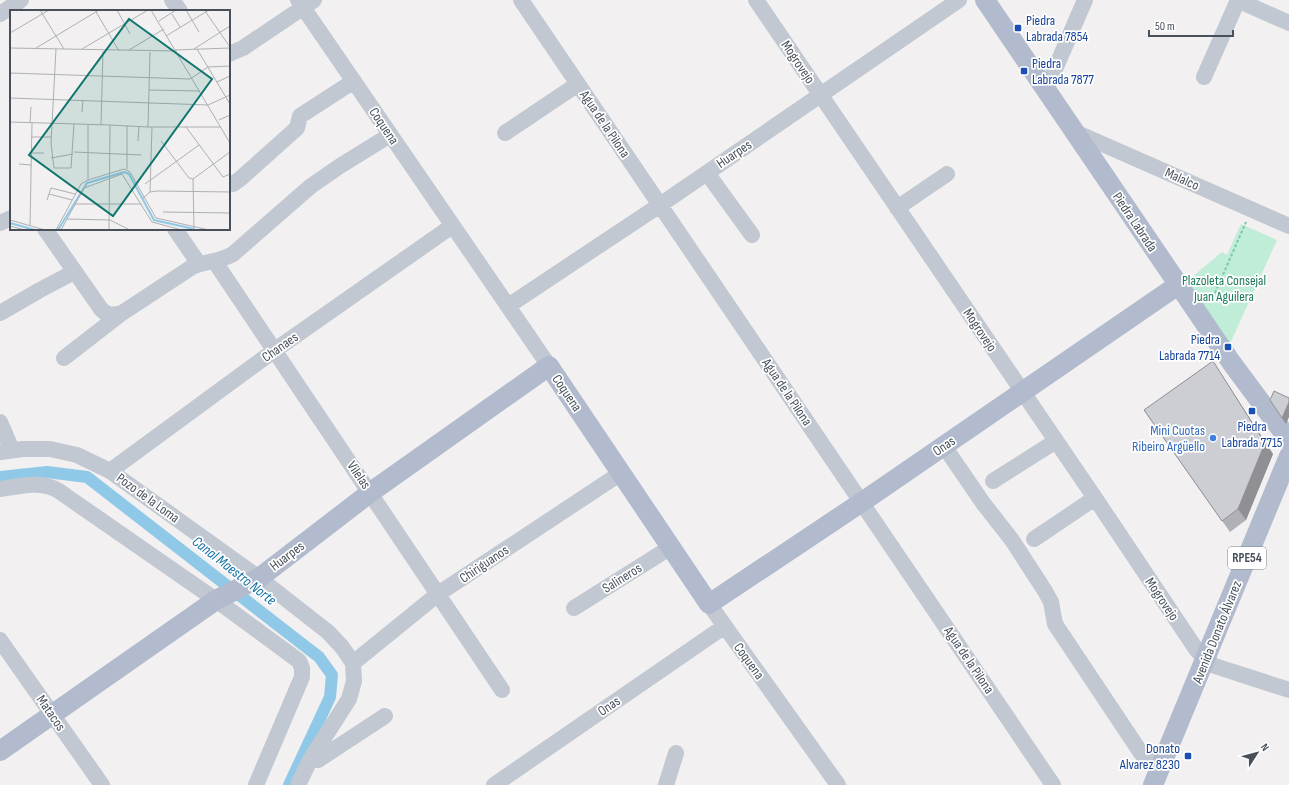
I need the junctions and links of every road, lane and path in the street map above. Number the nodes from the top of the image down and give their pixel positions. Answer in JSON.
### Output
{"nodes":[{"id":1,"x":21,"y":0,"type":"edge"},
{"id":2,"x":172,"y":0,"type":"edge"},
{"id":3,"x":521,"y":0,"type":"edge"},
{"id":4,"x":756,"y":0,"type":"edge"},
{"id":5,"x":959,"y":0,"type":"edge"},
{"id":6,"x":986,"y":0,"type":"edge"},
{"id":7,"x":1085,"y":0,"type":"edge"},
{"id":8,"x":1238,"y":0,"type":"edge"},
{"id":9,"x":305,"y":2,"type":"edge"},
{"id":10,"x":29,"y":10,"type":"edge"},
{"id":11,"x":179,"y":10,"type":"edge"},
{"id":12,"x":0,"y":14,"type":"edge"},
{"id":13,"x":1289,"y":23,"type":"edge"},
{"id":14,"x":230,"y":54,"type":"edge"},
{"id":15,"x":1204,"y":77,"type":"dead end"},
{"id":16,"x":354,"y":81,"type":"junction"},
{"id":17,"x":578,"y":84,"type":"junction"},
{"id":18,"x":1046,"y":90,"type":"junction"},
{"id":19,"x":820,"y":95,"type":"junction"},
{"id":20,"x":1075,"y":132,"type":"junction"},
{"id":21,"x":505,"y":133,"type":"dead end"},
{"id":22,"x":390,"y":135,"type":"junction"},
{"id":23,"x":707,"y":173,"type":"junction"},
{"id":24,"x":947,"y":174,"type":"dead end"},
{"id":25,"x":230,"y":184,"type":"edge"},
{"id":26,"x":660,"y":205,"type":"junction"},
{"id":27,"x":897,"y":208,"type":"junction"},
{"id":28,"x":1251,"y":210,"type":"junction"},
{"id":29,"x":10,"y":218,"type":"edge"},
{"id":30,"x":0,"y":223,"type":"edge"},
{"id":31,"x":452,"y":226,"type":"junction"},
{"id":32,"x":1289,"y":226,"type":"edge"},
{"id":33,"x":46,"y":230,"type":"edge"},
{"id":34,"x":176,"y":230,"type":"edge"},
{"id":35,"x":752,"y":235,"type":"dead end"},
{"id":36,"x":215,"y":262,"type":"junction"},
{"id":37,"x":199,"y":264,"type":"junction"},
{"id":38,"x":74,"y":272,"type":"junction"},
{"id":39,"x":1178,"y":285,"type":"junction"},
{"id":40,"x":508,"y":306,"type":"junction"},
{"id":41,"x":1194,"y":309,"type":"junction"},
{"id":42,"x":0,"y":313,"type":"edge"},
{"id":43,"x":122,"y":313,"type":"junction"},
{"id":44,"x":275,"y":350,"type":"junction"},
{"id":45,"x":64,"y":358,"type":"dead end"},
{"id":46,"x":549,"y":366,"type":"junction"},
{"id":47,"x":1022,"y":392,"type":"junction"},
{"id":48,"x":0,"y":422,"type":"edge"},
{"id":49,"x":1289,"y":440,"type":"edge"},
{"id":50,"x":1056,"y":441,"type":"junction"},
{"id":51,"x":944,"y":446,"type":"junction"},
{"id":52,"x":6,"y":451,"type":"edge"},
{"id":53,"x":1289,"y":456,"type":"edge"},
{"id":54,"x":110,"y":471,"type":"junction"},
{"id":55,"x":622,"y":473,"type":"junction"},
{"id":56,"x":993,"y":482,"type":"dead end"},
{"id":57,"x":0,"y":489,"type":"edge"},
{"id":58,"x":1289,"y":491,"type":"edge"},
{"id":59,"x":371,"y":492,"type":"junction"},
{"id":60,"x":1095,"y":498,"type":"junction"},
{"id":61,"x":862,"y":502,"type":"junction"},
{"id":62,"x":1034,"y":539,"type":"dead end"},
{"id":63,"x":671,"y":547,"type":"junction"},
{"id":64,"x":259,"y":578,"type":"junction"},
{"id":65,"x":438,"y":594,"type":"junction"},
{"id":66,"x":216,"y":600,"type":"junction"},
{"id":67,"x":709,"y":604,"type":"junction"},
{"id":68,"x":574,"y":608,"type":"dead end"},
{"id":69,"x":725,"y":626,"type":"junction"},
{"id":70,"x":0,"y":640,"type":"edge"},
{"id":71,"x":353,"y":663,"type":"junction"},
{"id":72,"x":1210,"y":663,"type":"junction"},
{"id":73,"x":502,"y":690,"type":"dead end"},
{"id":74,"x":1289,"y":690,"type":"edge"},
{"id":75,"x":53,"y":714,"type":"junction"},
{"id":76,"x":385,"y":716,"type":"dead end"},
{"id":77,"x":0,"y":751,"type":"edge"},
{"id":78,"x":676,"y":753,"type":"dead end"},
{"id":79,"x":310,"y":760,"type":"junction"},
{"id":80,"x":1162,"y":765,"type":"junction"},
{"id":81,"x":102,"y":785,"type":"edge"},
{"id":82,"x":256,"y":785,"type":"edge"},
{"id":83,"x":298,"y":785,"type":"edge"},
{"id":84,"x":494,"y":785,"type":"edge"},
{"id":85,"x":666,"y":785,"type":"edge"},
{"id":86,"x":838,"y":785,"type":"edge"},
{"id":87,"x":1053,"y":785,"type":"edge"},
{"id":88,"x":1153,"y":785,"type":"edge"},
{"id":89,"x":1165,"y":785,"type":"edge"}],
"edges":[{"from":1,"to":10,"type":"street"},
{"from":1,"to":12,"type":"street"},
{"from":2,"to":11,"type":"street"},
{"from":3,"to":17,"type":"street","name":"Agua de la Pilona"},
{"from":4,"to":19,"type":"street","name":"Mogrovejo"},
{"from":5,"to":19,"type":"street","name":"Huarpes"},
{"from":6,"to":18,"type":"main road","name":"Piedra Labrada"},
{"from":7,"to":18,"type":"street"},
{"from":8,"to":13,"type":"street"},
{"from":8,"to":15,"type":"street"},
{"from":9,"to":14,"type":"street"},
{"from":9,"to":16,"type":"street","name":"Coquena"},
{"from":16,"to":22,"type":"street","name":"Coquena"},
{"from":16,"to":25,"type":"street"},
{"from":17,"to":21,"type":"street"},
{"from":17,"to":26,"type":"street","name":"Agua de la Pilona"},
{"from":18,"to":20,"type":"main road","name":"Piedra Labrada"},
{"from":19,"to":23,"type":"street","name":"Huarpes"},
{"from":19,"to":27,"type":"street","name":"Mogrovejo"},
{"from":20,"to":28,"type":"street","name":"Malalco"},
{"from":20,"to":39,"type":"main road","name":"Piedra Labrada"},
{"from":22,"to":31,"type":"street","name":"Coquena"},
{"from":22,"to":36,"type":"street"},
{"from":23,"to":26,"type":"street","name":"Huarpes"},
{"from":23,"to":35,"type":"street"},
{"from":24,"to":27,"type":"street"},
{"from":26,"to":40,"type":"street","name":"Huarpes"},
{"from":26,"to":61,"type":"street","name":"Agua de la Pilona"},
{"from":27,"to":47,"type":"street","name":"Mogrovejo"},
{"from":28,"to":32,"type":"street","name":"Malalco"},
{"from":28,"to":41,"type":"path"},
{"from":29,"to":30,"type":"street"},
{"from":31,"to":40,"type":"street","name":"Coquena"},
{"from":31,"to":44,"type":"street","name":"Chanaes"},
{"from":33,"to":38,"type":"street"},
{"from":34,"to":37,"type":"street"},
{"from":36,"to":37,"type":"street"},
{"from":36,"to":44,"type":"street","name":"Vilelas"},
{"from":37,"to":43,"type":"street"},
{"from":38,"to":42,"type":"street"},
{"from":38,"to":43,"type":"street"},
{"from":39,"to":41,"type":"main road","name":"Piedra Labrada"},
{"from":39,"to":47,"type":"main road","name":"Onas"},
{"from":40,"to":46,"type":"street","name":"Coquena"},
{"from":41,"to":49,"type":"main road","name":"Piedra Labrada"},
{"from":43,"to":45,"type":"street"},
{"from":44,"to":54,"type":"street","name":"Chanaes"},
{"from":44,"to":59,"type":"street","name":"Vilelas"},
{"from":46,"to":55,"type":"main road","name":"Coquena"},
{"from":46,"to":59,"type":"main road","name":"Huarpes"},
{"from":47,"to":50,"type":"street","name":"Mogrovejo"},
{"from":47,"to":51,"type":"main road","name":"Onas"},
{"from":48,"to":52,"type":"street"},
{"from":50,"to":56,"type":"street"},
{"from":50,"to":60,"type":"street","name":"Mogrovejo"},
{"from":51,"to":61,"type":"main road","name":"Onas"},
{"from":51,"to":80,"type":"street"},
{"from":52,"to":54,"type":"street","name":"Pozo de la Loma"},
{"from":53,"to":72,"type":"main road","name":"Avenida Donato Álvarez","number":"RPE54"},
{"from":54,"to":64,"type":"street","name":"Pozo de la Loma"},
{"from":55,"to":63,"type":"main road","name":"Coquena"},
{"from":55,"to":65,"type":"street","name":"Chiriguanos"},
{"from":57,"to":66,"type":"street"},
{"from":58,"to":72,"type":"main road","name":"Avenida Donato Álvarez","number":"RPE54"},
{"from":59,"to":64,"type":"main road","name":"Huarpes"},
{"from":59,"to":65,"type":"street","name":"Vilelas"},
{"from":60,"to":62,"type":"street"},
{"from":60,"to":72,"type":"street","name":"Mogrovejo"},
{"from":61,"to":67,"type":"main road","name":"Onas"},
{"from":61,"to":87,"type":"street","name":"Agua de la Pilona"},
{"from":63,"to":67,"type":"main road","name":"Coquena"},
{"from":63,"to":68,"type":"street","name":"Salineros"},
{"from":64,"to":66,"type":"main road","name":"Huarpes"},
{"from":64,"to":71,"type":"street","name":"Pozo de la Loma"},
{"from":65,"to":71,"type":"street","name":"Chiriguanos"},
{"from":65,"to":73,"type":"street","name":"Vilelas"},
{"from":66,"to":75,"type":"main road","name":"Huarpes"},
{"from":66,"to":82,"type":"street"},
{"from":67,"to":69,"type":"street","name":"Coquena"},
{"from":69,"to":84,"type":"street","name":"Onas"},
{"from":69,"to":86,"type":"street","name":"Coquena"},
{"from":70,"to":75,"type":"street","name":"Matacos"},
{"from":71,"to":79,"type":"street"},
{"from":72,"to":74,"type":"street"},
{"from":72,"to":80,"type":"main road","name":"Avenida Donato Álvarez","number":"RPE54"},
{"from":72,"to":89,"type":"main road","name":"Avenida Donato Álvarez","number":"RPE54"},
{"from":75,"to":77,"type":"main road","name":"Huarpes"},
{"from":75,"to":81,"type":"street","name":"Matacos"},
{"from":76,"to":79,"type":"street"},
{"from":78,"to":85,"type":"street"},
{"from":79,"to":83,"type":"street"},
{"from":80,"to":88,"type":"main road","name":"Avenida Donato Álvarez","number":"RPE54"}]}
